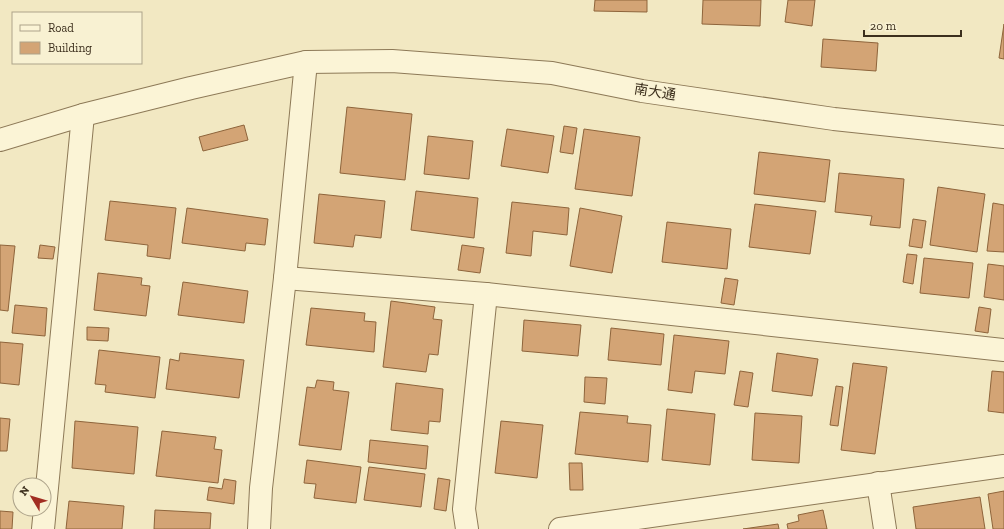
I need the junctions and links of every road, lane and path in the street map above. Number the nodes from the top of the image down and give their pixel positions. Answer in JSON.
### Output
{"nodes":[{"id":1,"x":306,"y":62,"type":"junction"},
{"id":2,"x":83,"y":115,"type":"junction"},
{"id":3,"x":1004,"y":137,"type":"edge"},
{"id":4,"x":0,"y":140,"type":"edge"},
{"id":5,"x":284,"y":278,"type":"junction"},
{"id":6,"x":486,"y":294,"type":"junction"},
{"id":7,"x":1004,"y":350,"type":"edge"},
{"id":8,"x":1004,"y":466,"type":"edge"},
{"id":9,"x":878,"y":483,"type":"junction"},
{"id":10,"x":674,"y":521,"type":"edge"},
{"id":11,"x":43,"y":529,"type":"edge"},
{"id":12,"x":259,"y":529,"type":"edge"},
{"id":13,"x":467,"y":529,"type":"edge"},
{"id":14,"x":560,"y":529,"type":"edge"},
{"id":15,"x":885,"y":529,"type":"edge"}],
"edges":[{"from":1,"to":2,"type":"street","name":"南大通"},
{"from":1,"to":3,"type":"street","name":"南大通"},
{"from":1,"to":5,"type":"street"},
{"from":2,"to":4,"type":"street","name":"南大通"},
{"from":2,"to":11,"type":"street"},
{"from":5,"to":6,"type":"street"},
{"from":5,"to":12,"type":"street"},
{"from":6,"to":7,"type":"street"},
{"from":6,"to":13,"type":"street"},
{"from":8,"to":9,"type":"street"},
{"from":9,"to":10,"type":"street"},
{"from":9,"to":15,"type":"street"},
{"from":10,"to":14,"type":"street"}]}
